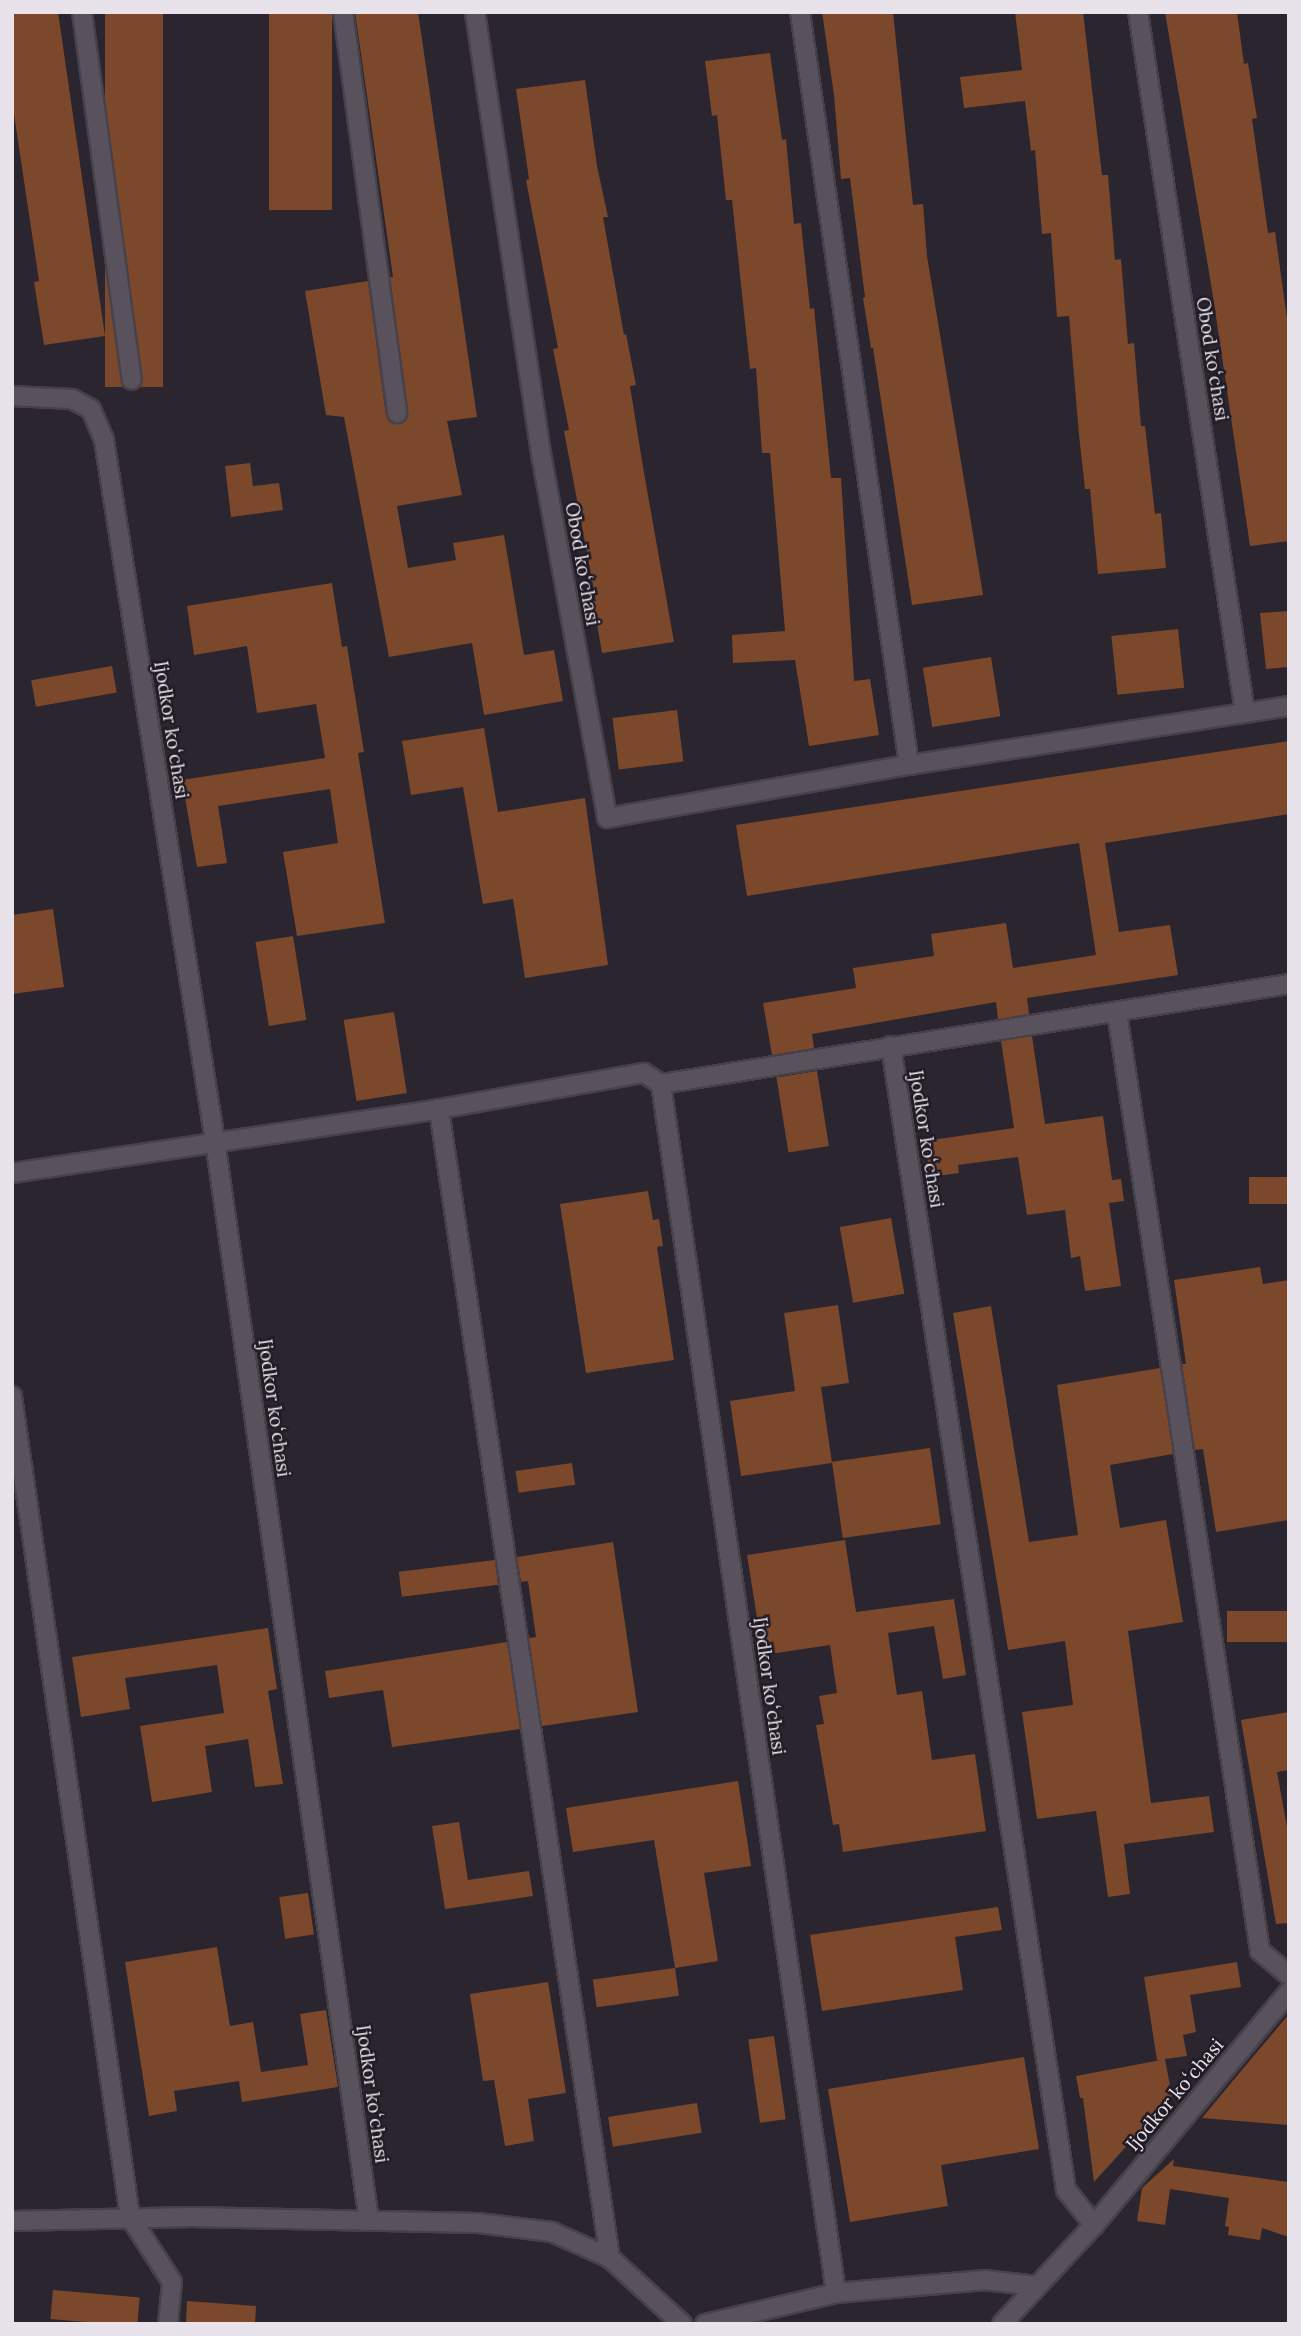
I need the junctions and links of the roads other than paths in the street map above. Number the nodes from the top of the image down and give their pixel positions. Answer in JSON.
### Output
{"nodes":[{"id":1,"x":82,"y":12,"type":"edge"},
{"id":2,"x":343,"y":12,"type":"edge"},
{"id":3,"x":475,"y":12,"type":"edge"},
{"id":4,"x":800,"y":12,"type":"edge"},
{"id":5,"x":1138,"y":12,"type":"edge"},
{"id":6,"x":132,"y":380,"type":"dead end"},
{"id":7,"x":12,"y":396,"type":"edge"},
{"id":8,"x":397,"y":413,"type":"dead end"},
{"id":9,"x":1289,"y":706,"type":"edge"},
{"id":10,"x":1245,"y":713,"type":"junction"},
{"id":11,"x":909,"y":765,"type":"junction"},
{"id":12,"x":1289,"y":984,"type":"edge"},
{"id":13,"x":1118,"y":1013,"type":"junction"},
{"id":14,"x":891,"y":1046,"type":"junction"},
{"id":15,"x":661,"y":1084,"type":"junction"},
{"id":16,"x":439,"y":1109,"type":"junction"},
{"id":17,"x":215,"y":1141,"type":"junction"},
{"id":18,"x":12,"y":1173,"type":"edge"},
{"id":19,"x":12,"y":1396,"type":"edge"},
{"id":20,"x":1289,"y":1975,"type":"edge"},
{"id":21,"x":1289,"y":1992,"type":"edge"},
{"id":22,"x":130,"y":2217,"type":"junction"},
{"id":23,"x":12,"y":2221,"type":"edge"},
{"id":24,"x":369,"y":2221,"type":"junction"},
{"id":25,"x":1094,"y":2225,"type":"junction"},
{"id":26,"x":610,"y":2258,"type":"junction"},
{"id":27,"x":1037,"y":2286,"type":"junction"},
{"id":28,"x":836,"y":2293,"type":"junction"},
{"id":29,"x":168,"y":2324,"type":"edge"},
{"id":30,"x":682,"y":2324,"type":"edge"},
{"id":31,"x":705,"y":2324,"type":"edge"},
{"id":32,"x":1002,"y":2324,"type":"edge"}],
"edges":[{"from":1,"to":6,"type":"street"},
{"from":2,"to":8,"type":"street"},
{"from":3,"to":11,"type":"street","name":"Obod koʻchasi"},
{"from":4,"to":11,"type":"street"},
{"from":5,"to":10,"type":"street","name":"Obod koʻchasi"},
{"from":7,"to":17,"type":"street","name":"Ijodkor koʻchasi"},
{"from":9,"to":10,"type":"street","name":"Obod koʻchasi"},
{"from":10,"to":11,"type":"street","name":"Obod koʻchasi"},
{"from":12,"to":13,"type":"street","name":"Ijodkor koʻchasi"},
{"from":13,"to":14,"type":"street","name":"Ijodkor koʻchasi"},
{"from":13,"to":20,"type":"street"},
{"from":14,"to":15,"type":"street","name":"Ijodkor koʻchasi"},
{"from":14,"to":25,"type":"street","name":"Ijodkor koʻchasi"},
{"from":15,"to":16,"type":"street","name":"Ijodkor koʻchasi"},
{"from":15,"to":28,"type":"street","name":"Ijodkor koʻchasi"},
{"from":16,"to":17,"type":"street","name":"Ijodkor koʻchasi"},
{"from":16,"to":26,"type":"street"},
{"from":17,"to":18,"type":"street","name":"Ijodkor koʻchasi"},
{"from":17,"to":24,"type":"street","name":"Ijodkor koʻchasi"},
{"from":19,"to":22,"type":"street"},
{"from":21,"to":25,"type":"street","name":"Ijodkor koʻchasi"},
{"from":22,"to":23,"type":"street"},
{"from":22,"to":24,"type":"street"},
{"from":22,"to":29,"type":"street"},
{"from":24,"to":26,"type":"street"},
{"from":25,"to":27,"type":"street","name":"Ijodkor koʻchasi"},
{"from":26,"to":30,"type":"street"},
{"from":27,"to":28,"type":"street"},
{"from":27,"to":32,"type":"street","name":"Ijodkor koʻchasi"},
{"from":28,"to":31,"type":"street"}]}
